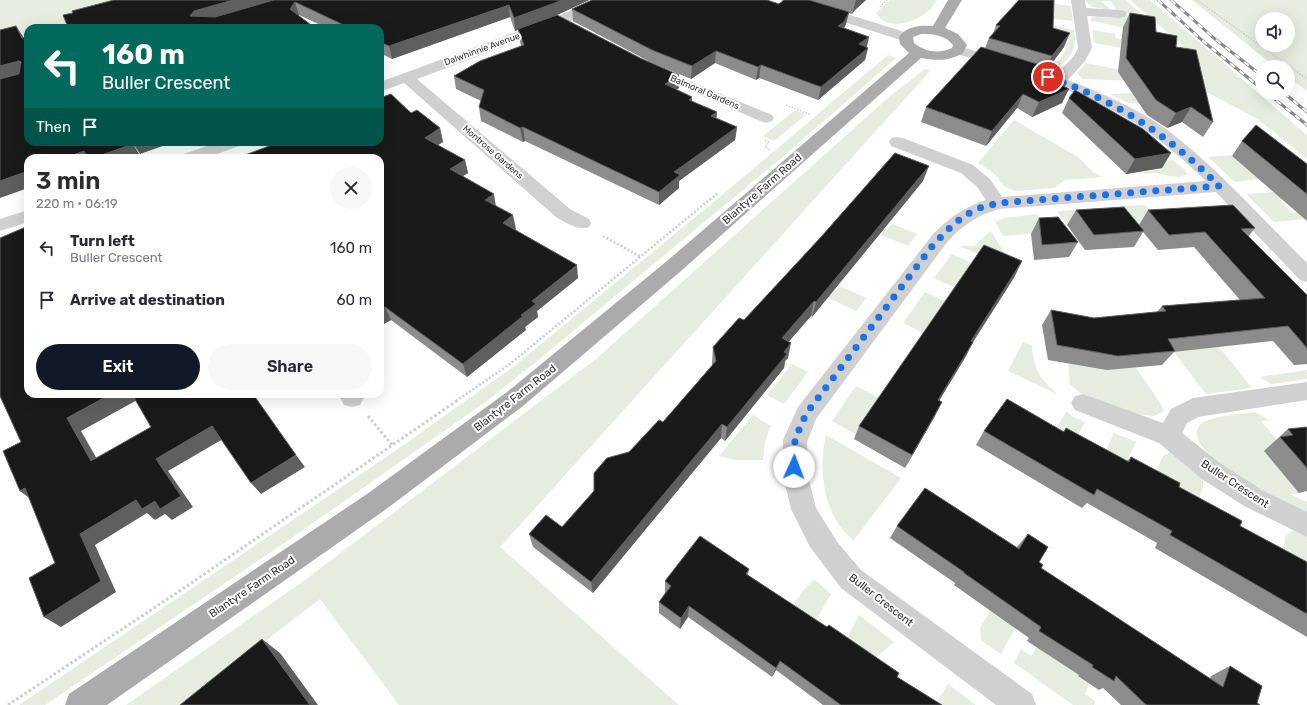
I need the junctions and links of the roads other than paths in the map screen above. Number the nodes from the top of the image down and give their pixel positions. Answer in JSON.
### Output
{"nodes":[{"id":1,"x":604,"y":0,"type":"edge"},
{"id":2,"x":788,"y":0,"type":"edge"},
{"id":3,"x":955,"y":0,"type":"edge"},
{"id":4,"x":1079,"y":6,"type":"edge"},
{"id":5,"x":1120,"y":14,"type":"dead end"},
{"id":6,"x":558,"y":21,"type":"junction"},
{"id":7,"x":572,"y":28,"type":"edge"},
{"id":8,"x":937,"y":31,"type":"junction"},
{"id":9,"x":912,"y":45,"type":"junction"},
{"id":10,"x":958,"y":50,"type":"junction"},
{"id":11,"x":640,"y":64,"type":"edge"},
{"id":12,"x":406,"y":77,"type":"junction"},
{"id":13,"x":1059,"y":81,"type":"junction"},
{"id":14,"x":384,"y":85,"type":"edge"},
{"id":15,"x":766,"y":118,"type":"dead end"},
{"id":16,"x":897,"y":142,"type":"dead end"},
{"id":17,"x":222,"y":146,"type":"edge"},
{"id":18,"x":202,"y":154,"type":"edge"},
{"id":19,"x":1219,"y":186,"type":"junction"},
{"id":20,"x":997,"y":203,"type":"junction"},
{"id":21,"x":24,"y":217,"type":"edge"},
{"id":22,"x":582,"y":224,"type":"road end"},
{"id":23,"x":0,"y":225,"type":"edge"},
{"id":24,"x":1307,"y":275,"type":"edge"},
{"id":25,"x":1307,"y":391,"type":"edge"},
{"id":26,"x":1083,"y":403,"type":"dead end"},
{"id":27,"x":1168,"y":436,"type":"junction"},
{"id":28,"x":1307,"y":525,"type":"edge"},
{"id":29,"x":80,"y":705,"type":"edge"},
{"id":30,"x":1020,"y":705,"type":"edge"}],
"edges":[{"from":1,"to":6,"type":"street","name":"Dalwhinnie Avenue"},
{"from":2,"to":9,"type":"street"},
{"from":3,"to":8,"type":"main road"},
{"from":4,"to":5,"type":"street"},
{"from":4,"to":13,"type":"street"},
{"from":6,"to":7,"type":"street"},
{"from":6,"to":12,"type":"street","name":"Dalwhinnie Avenue"},
{"from":8,"to":9,"type":"main road"},
{"from":8,"to":10,"type":"main road"},
{"from":9,"to":10,"type":"main road"},
{"from":9,"to":29,"type":"main road","name":"Blantyre Farm Road"},
{"from":10,"to":13,"type":"street"},
{"from":11,"to":15,"type":"street","name":"Balmoral Gardens"},
{"from":12,"to":14,"type":"street","name":"Dalwhinnie Avenue"},
{"from":12,"to":22,"type":"street","name":"Montrose Gardens"},
{"from":13,"to":19,"type":"street"},
{"from":16,"to":20,"type":"street"},
{"from":17,"to":18,"type":"street"},
{"from":19,"to":20,"type":"street","name":"Buller Crescent"},
{"from":19,"to":24,"type":"street"},
{"from":20,"to":30,"type":"street","name":"Buller Crescent"},
{"from":21,"to":23,"type":"street"},
{"from":25,"to":27,"type":"street"},
{"from":26,"to":27,"type":"street","name":"Buller Crescent"},
{"from":27,"to":28,"type":"street","name":"Buller Crescent"}]}
